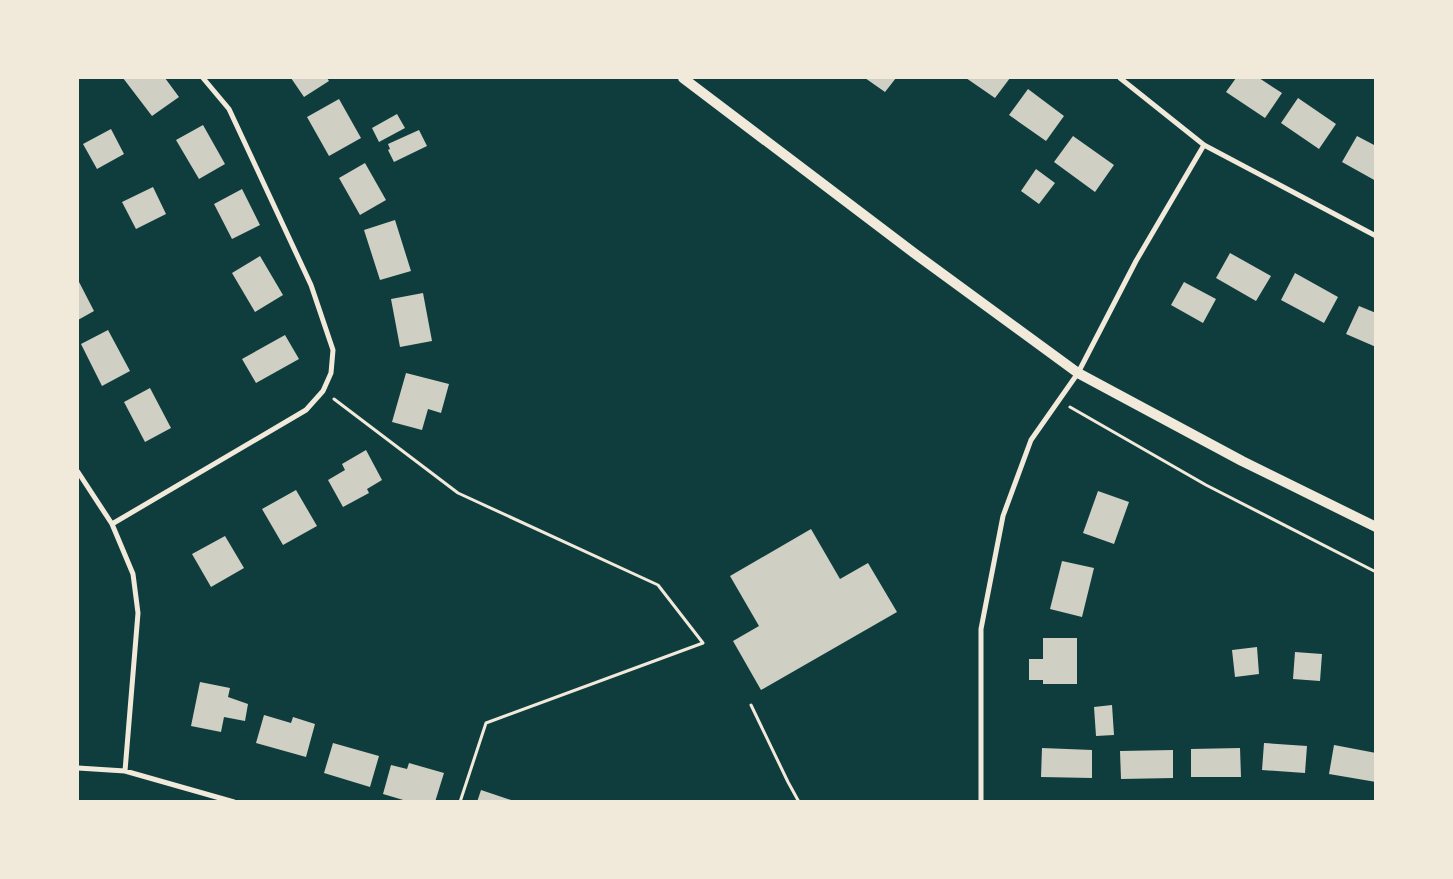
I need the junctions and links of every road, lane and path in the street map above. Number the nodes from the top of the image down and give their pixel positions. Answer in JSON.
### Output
{"nodes":[{"id":1,"x":203,"y":78,"type":"edge"},
{"id":2,"x":684,"y":78,"type":"edge"},
{"id":3,"x":1120,"y":78,"type":"edge"},
{"id":4,"x":1204,"y":145,"type":"junction"},
{"id":5,"x":1376,"y":236,"type":"edge"},
{"id":6,"x":1078,"y":373,"type":"junction"},
{"id":7,"x":323,"y":392,"type":"junction"},
{"id":8,"x":1059,"y":400,"type":"junction"},
{"id":9,"x":78,"y":472,"type":"edge"},
{"id":10,"x":112,"y":524,"type":"junction"},
{"id":11,"x":1376,"y":526,"type":"edge"},
{"id":12,"x":1376,"y":572,"type":"edge"},
{"id":13,"x":751,"y":705,"type":"dead end"},
{"id":14,"x":78,"y":768,"type":"edge"},
{"id":15,"x":125,"y":771,"type":"junction"},
{"id":16,"x":234,"y":802,"type":"edge"},
{"id":17,"x":460,"y":802,"type":"edge"},
{"id":18,"x":799,"y":802,"type":"edge"},
{"id":19,"x":981,"y":802,"type":"edge"}],
"edges":[{"from":1,"to":7,"type":"street"},
{"from":2,"to":6,"type":"main road"},
{"from":3,"to":4,"type":"street"},
{"from":4,"to":5,"type":"street"},
{"from":4,"to":6,"type":"street"},
{"from":6,"to":8,"type":"street"},
{"from":6,"to":11,"type":"main road"},
{"from":7,"to":10,"type":"street"},
{"from":7,"to":17,"type":"path"},
{"from":8,"to":12,"type":"path"},
{"from":8,"to":19,"type":"street"},
{"from":9,"to":10,"type":"street"},
{"from":10,"to":15,"type":"street"},
{"from":13,"to":18,"type":"path"},
{"from":14,"to":15,"type":"street"},
{"from":15,"to":16,"type":"street"}]}
